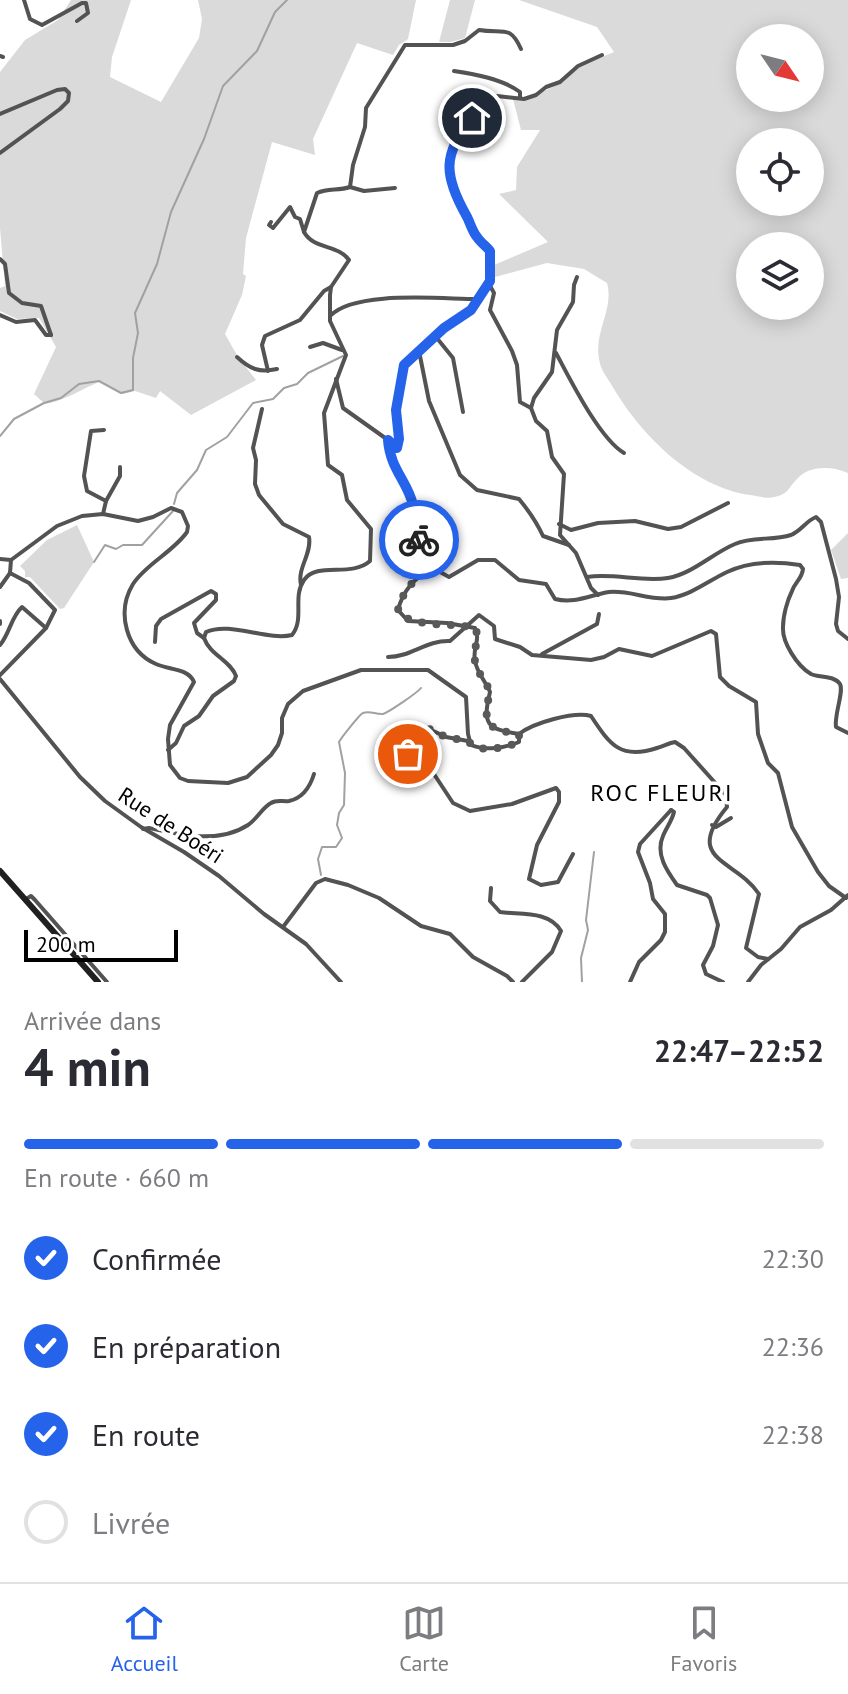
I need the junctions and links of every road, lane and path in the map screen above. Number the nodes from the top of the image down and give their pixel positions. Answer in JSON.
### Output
{"nodes":[{"id":1,"x":24,"y":0,"type":"edge"},
{"id":2,"x":77,"y":21,"type":"dead end"},
{"id":3,"x":521,"y":49,"type":"dead end"},
{"id":4,"x":602,"y":55,"type":"dead end"},
{"id":5,"x":454,"y":71,"type":"dead end"},
{"id":6,"x":520,"y":97,"type":"junction"},
{"id":7,"x":0,"y":114,"type":"edge"},
{"id":8,"x":0,"y":153,"type":"edge"},
{"id":9,"x":350,"y":187,"type":"junction"},
{"id":10,"x":395,"y":188,"type":"dead end"},
{"id":11,"x":271,"y":222,"type":"dead end"},
{"id":12,"x":304,"y":232,"type":"junction"},
{"id":13,"x":0,"y":259,"type":"edge"},
{"id":14,"x":577,"y":277,"type":"dead end"},
{"id":15,"x":489,"y":284,"type":"junction"},
{"id":16,"x":331,"y":287,"type":"junction"},
{"id":17,"x":477,"y":299,"type":"junction"},
{"id":18,"x":0,"y":315,"type":"edge"},
{"id":19,"x":330,"y":316,"type":"junction"},
{"id":20,"x":436,"y":337,"type":"junction"},
{"id":21,"x":310,"y":347,"type":"dead end"},
{"id":22,"x":555,"y":350,"type":"junction"},
{"id":23,"x":344,"y":351,"type":"junction"},
{"id":24,"x":419,"y":351,"type":"junction"},
{"id":25,"x":237,"y":357,"type":"dead end"},
{"id":26,"x":277,"y":369,"type":"dead end"},
{"id":27,"x":268,"y":371,"type":"junction"},
{"id":28,"x":335,"y":377,"type":"junction"},
{"id":29,"x":531,"y":408,"type":"junction"},
{"id":30,"x":262,"y":409,"type":"dead end"},
{"id":31,"x":463,"y":412,"type":"dead end"},
{"id":32,"x":104,"y":430,"type":"dead end"},
{"id":33,"x":388,"y":440,"type":"junction"},
{"id":34,"x":624,"y":453,"type":"dead end"},
{"id":35,"x":120,"y":467,"type":"dead end"},
{"id":36,"x":106,"y":501,"type":"junction"},
{"id":37,"x":728,"y":503,"type":"dead end"},
{"id":38,"x":103,"y":514,"type":"junction"},
{"id":39,"x":559,"y":524,"type":"junction"},
{"id":40,"x":569,"y":545,"type":"junction"},
{"id":41,"x":0,"y":559,"type":"edge"},
{"id":42,"x":11,"y":560,"type":"junction"},
{"id":43,"x":433,"y":568,"type":"junction"},
{"id":44,"x":10,"y":573,"type":"junction"},
{"id":45,"x":587,"y":577,"type":"junction"},
{"id":46,"x":301,"y":585,"type":"junction"},
{"id":47,"x":0,"y":587,"type":"edge"},
{"id":48,"x":598,"y":595,"type":"junction"},
{"id":49,"x":599,"y":614,"type":"dead end"},
{"id":50,"x":468,"y":626,"type":"junction"},
{"id":51,"x":46,"y":628,"type":"junction"},
{"id":52,"x":204,"y":638,"type":"junction"},
{"id":53,"x":848,"y":639,"type":"edge"},
{"id":54,"x":155,"y":642,"type":"dead end"},
{"id":55,"x":0,"y":645,"type":"edge"},
{"id":56,"x":540,"y":655,"type":"junction"},
{"id":57,"x":388,"y":657,"type":"dead end"},
{"id":58,"x":0,"y":677,"type":"edge"},
{"id":59,"x":2,"y":687,"type":"edge"},
{"id":60,"x":848,"y":733,"type":"edge"},
{"id":61,"x":519,"y":734,"type":"junction"},
{"id":62,"x":468,"y":741,"type":"junction"},
{"id":63,"x":168,"y":750,"type":"junction"},
{"id":64,"x":314,"y":774,"type":"dead end"},
{"id":65,"x":731,"y":818,"type":"dead end"},
{"id":66,"x":712,"y":825,"type":"junction"},
{"id":67,"x":143,"y":829,"type":"junction"},
{"id":68,"x":573,"y":854,"type":"dead end"},
{"id":69,"x":0,"y":871,"type":"edge"},
{"id":70,"x":491,"y":888,"type":"dead end"},
{"id":71,"x":847,"y":897,"type":"edge"},
{"id":72,"x":26,"y":899,"type":"junction"},
{"id":73,"x":283,"y":927,"type":"junction"},
{"id":74,"x":768,"y":959,"type":"junction"},
{"id":75,"x":98,"y":982,"type":"edge"},
{"id":76,"x":107,"y":982,"type":"edge"},
{"id":77,"x":341,"y":982,"type":"edge"},
{"id":78,"x":513,"y":982,"type":"edge"},
{"id":79,"x":522,"y":982,"type":"edge"},
{"id":80,"x":630,"y":982,"type":"edge"},
{"id":81,"x":723,"y":982,"type":"edge"},
{"id":82,"x":748,"y":982,"type":"edge"}],
"edges":[{"from":1,"to":2,"type":"street"},
{"from":3,"to":9,"type":"street"},
{"from":4,"to":6,"type":"street"},
{"from":5,"to":6,"type":"street"},
{"from":6,"to":15,"type":"street"},
{"from":7,"to":8,"type":"street"},
{"from":9,"to":10,"type":"street"},
{"from":9,"to":12,"type":"street"},
{"from":11,"to":12,"type":"street"},
{"from":12,"to":16,"type":"street"},
{"from":13,"to":18,"type":"street"},
{"from":14,"to":22,"type":"street"},
{"from":15,"to":17,"type":"street"},
{"from":15,"to":29,"type":"street"},
{"from":16,"to":19,"type":"street"},
{"from":16,"to":27,"type":"street"},
{"from":17,"to":19,"type":"street"},
{"from":17,"to":20,"type":"street"},
{"from":19,"to":23,"type":"street"},
{"from":20,"to":24,"type":"street"},
{"from":20,"to":31,"type":"street"},
{"from":21,"to":23,"type":"street"},
{"from":22,"to":29,"type":"street"},
{"from":22,"to":34,"type":"street"},
{"from":23,"to":28,"type":"street"},
{"from":24,"to":33,"type":"street"},
{"from":24,"to":40,"type":"street"},
{"from":25,"to":27,"type":"street"},
{"from":26,"to":27,"type":"street"},
{"from":28,"to":33,"type":"street"},
{"from":28,"to":46,"type":"street"},
{"from":29,"to":39,"type":"street"},
{"from":30,"to":46,"type":"street"},
{"from":32,"to":36,"type":"street"},
{"from":33,"to":43,"type":"street"},
{"from":35,"to":36,"type":"street"},
{"from":36,"to":38,"type":"street"},
{"from":37,"to":39,"type":"street"},
{"from":38,"to":42,"type":"street"},
{"from":38,"to":63,"type":"street"},
{"from":39,"to":40,"type":"street"},
{"from":40,"to":45,"type":"street"},
{"from":41,"to":42,"type":"street"},
{"from":42,"to":44,"type":"street"},
{"from":43,"to":48,"type":"street"},
{"from":43,"to":50,"type":"street"},
{"from":44,"to":47,"type":"street"},
{"from":44,"to":51,"type":"street"},
{"from":45,"to":48,"type":"street"},
{"from":45,"to":53,"type":"street"},
{"from":46,"to":52,"type":"street"},
{"from":48,"to":60,"type":"street"},
{"from":49,"to":56,"type":"street"},
{"from":50,"to":56,"type":"street"},
{"from":50,"to":57,"type":"street"},
{"from":50,"to":61,"type":"street"},
{"from":51,"to":55,"type":"street"},
{"from":51,"to":58,"type":"street"},
{"from":52,"to":54,"type":"street"},
{"from":52,"to":63,"type":"street"},
{"from":56,"to":71,"type":"street"},
{"from":58,"to":59,"type":"street","name":"Rue de Boéri"},
{"from":59,"to":67,"type":"street","name":"Rue de Boéri"},
{"from":61,"to":62,"type":"street"},
{"from":61,"to":66,"type":"street"},
{"from":62,"to":63,"type":"street"},
{"from":62,"to":68,"type":"street"},
{"from":64,"to":67,"type":"street"},
{"from":65,"to":66,"type":"street"},
{"from":66,"to":74,"type":"street"},
{"from":67,"to":73,"type":"street","name":"Rue de Boéri"},
{"from":69,"to":72,"type":"main road"},
{"from":70,"to":79,"type":"street"},
{"from":71,"to":74,"type":"street"},
{"from":72,"to":75,"type":"main road"},
{"from":72,"to":76,"type":"street"},
{"from":73,"to":77,"type":"street","name":"Rue de Boéri"},
{"from":73,"to":78,"type":"street"},
{"from":74,"to":82,"type":"street"},
{"from":80,"to":81,"type":"street"}]}
